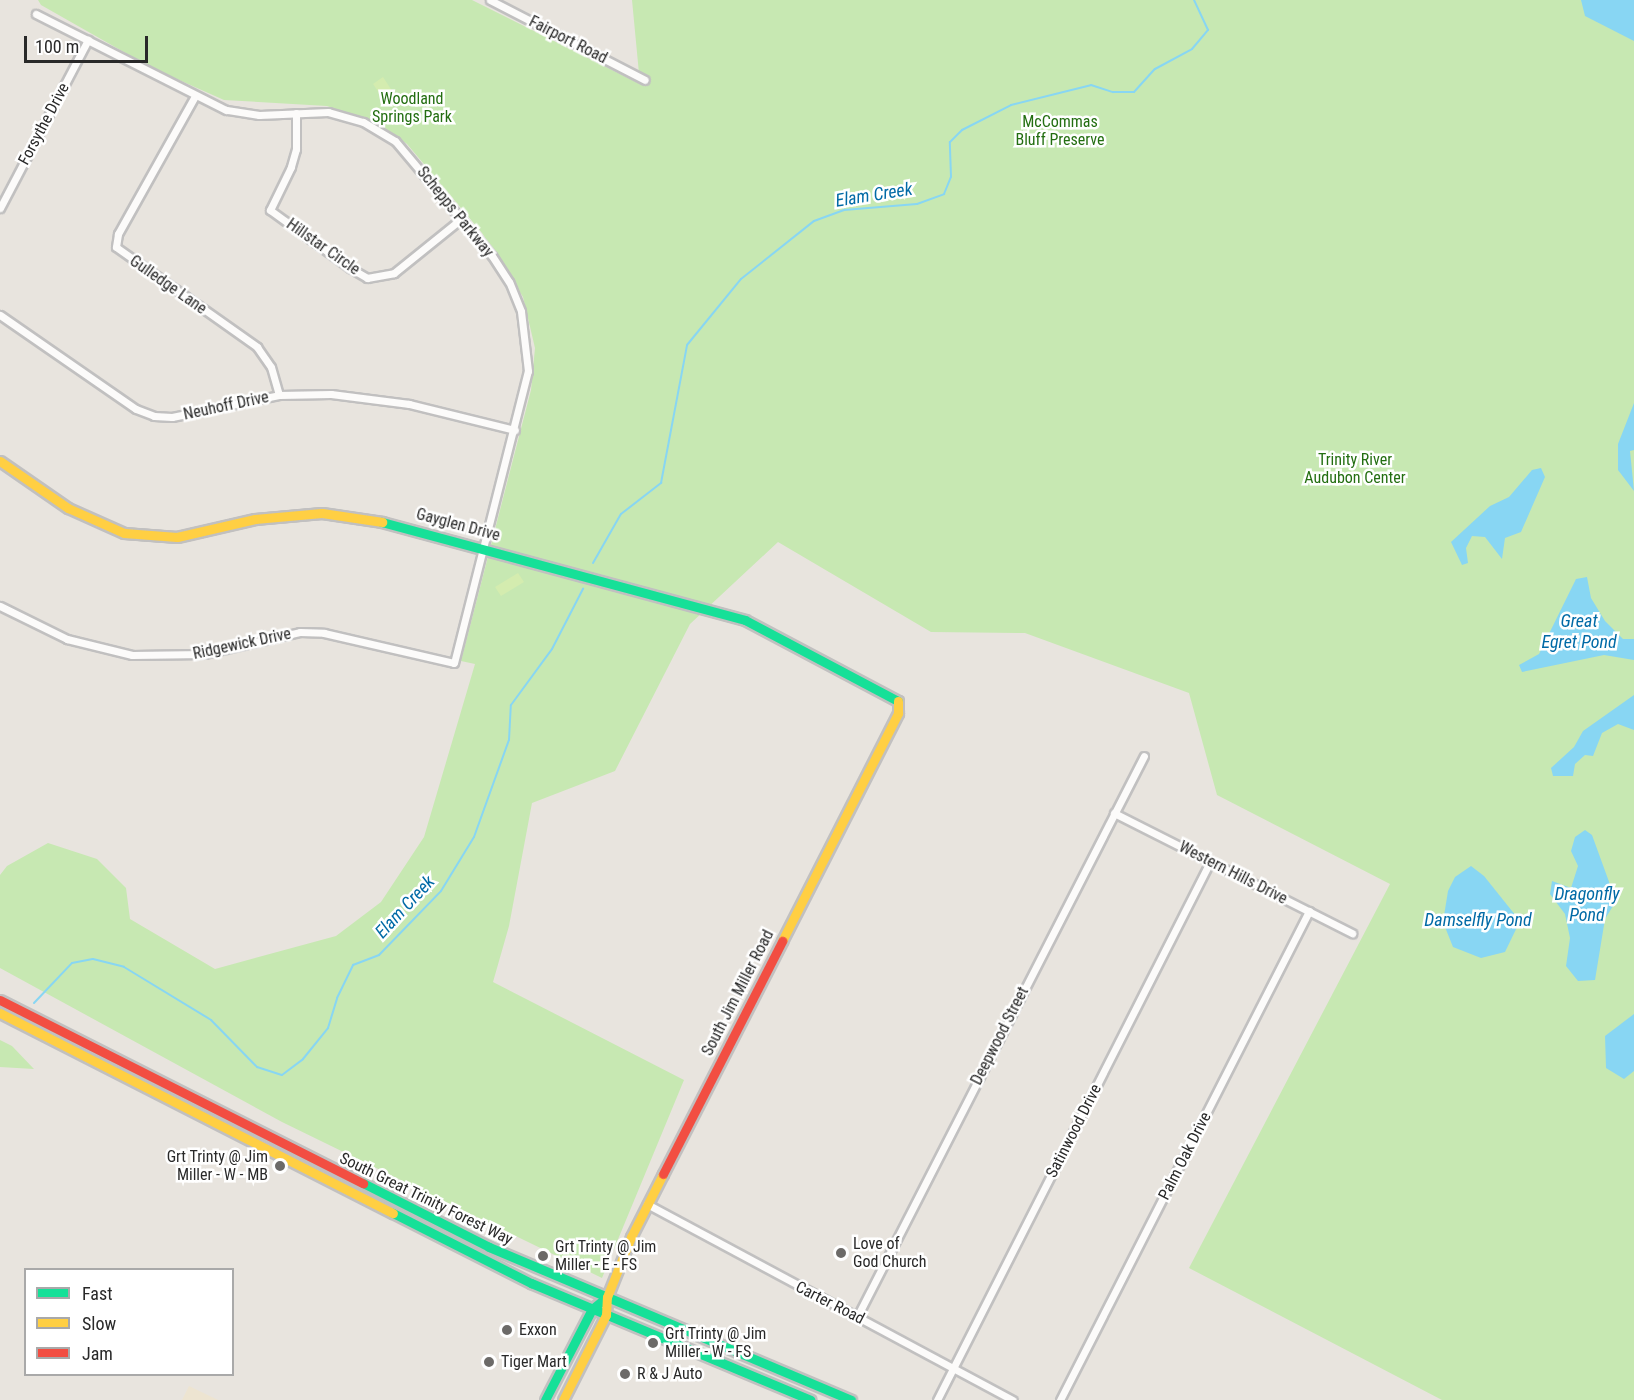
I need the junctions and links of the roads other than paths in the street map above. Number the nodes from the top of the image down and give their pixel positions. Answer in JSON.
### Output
{"nodes":[{"id":1,"x":490,"y":0,"type":"edge"},
{"id":2,"x":36,"y":14,"type":"dead end"},
{"id":3,"x":88,"y":40,"type":"junction"},
{"id":4,"x":645,"y":80,"type":"dead end"},
{"id":5,"x":195,"y":96,"type":"junction"},
{"id":6,"x":296,"y":113,"type":"junction"},
{"id":7,"x":4,"y":192,"type":"edge"},
{"id":8,"x":0,"y":208,"type":"edge"},
{"id":9,"x":461,"y":219,"type":"junction"},
{"id":10,"x":0,"y":315,"type":"edge"},
{"id":11,"x":279,"y":395,"type":"junction"},
{"id":12,"x":515,"y":430,"type":"junction"},
{"id":13,"x":0,"y":461,"type":"edge"},
{"id":14,"x":485,"y":548,"type":"junction"},
{"id":15,"x":0,"y":606,"type":"edge"},
{"id":16,"x":454,"y":663,"type":"joint"},
{"id":17,"x":900,"y":704,"type":"joint"},
{"id":18,"x":1144,"y":756,"type":"dead end"},
{"id":19,"x":1114,"y":813,"type":"junction"},
{"id":20,"x":1210,"y":862,"type":"junction"},
{"id":21,"x":1309,"y":912,"type":"junction"},
{"id":22,"x":1352,"y":933,"type":"dead end"},
{"id":23,"x":0,"y":1000,"type":"edge"},
{"id":24,"x":0,"y":1013,"type":"edge"},
{"id":25,"x":647,"y":1204,"type":"junction"},
{"id":26,"x":607,"y":1297,"type":"junction"},
{"id":27,"x":592,"y":1309,"type":"junction"},
{"id":28,"x":606,"y":1315,"type":"junction"},
{"id":29,"x":857,"y":1317,"type":"junction"},
{"id":30,"x":954,"y":1367,"type":"junction"},
{"id":31,"x":545,"y":1400,"type":"edge"},
{"id":32,"x":563,"y":1400,"type":"edge"},
{"id":33,"x":811,"y":1400,"type":"edge"},
{"id":34,"x":851,"y":1400,"type":"edge"},
{"id":35,"x":937,"y":1400,"type":"edge"},
{"id":36,"x":1013,"y":1400,"type":"edge"},
{"id":37,"x":1060,"y":1400,"type":"edge"}],
"edges":[{"from":1,"to":4,"type":"street","name":"Fairport Road"},
{"from":2,"to":3,"type":"street","name":"Schepps Parkway"},
{"from":3,"to":5,"type":"street","name":"Schepps Parkway"},
{"from":3,"to":7,"type":"street","name":"Forsythe Drive"},
{"from":5,"to":6,"type":"street","name":"Schepps Parkway"},
{"from":5,"to":11,"type":"street","name":"Gulledge Lane"},
{"from":6,"to":9,"type":"street","name":"Schepps Parkway"},
{"from":6,"to":9,"type":"street","name":"Hillstar Circle"},
{"from":7,"to":8,"type":"street","name":"Forsythe Drive"},
{"from":9,"to":12,"type":"street","name":"Schepps Parkway"},
{"from":10,"to":11,"type":"street","name":"Neuhoff Drive"},
{"from":11,"to":12,"type":"street","name":"Neuhoff Drive"},
{"from":12,"to":14,"type":"street","name":"Schepps Parkway"},
{"from":13,"to":14,"type":"main road","name":"Gayglen Drive"},
{"from":14,"to":16,"type":"street","name":"Schepps Parkway"},
{"from":14,"to":17,"type":"main road","name":"Gayglen Drive"},
{"from":15,"to":16,"type":"street","name":"Ridgewick Drive"},
{"from":17,"to":25,"type":"main road","name":"South Jim Miller Road"},
{"from":18,"to":19,"type":"street","name":"Deepwood Street"},
{"from":19,"to":20,"type":"street","name":"Western Hills Drive"},
{"from":19,"to":29,"type":"street","name":"Deepwood Street"},
{"from":20,"to":21,"type":"street","name":"Western Hills Drive"},
{"from":20,"to":30,"type":"street","name":"Satinwood Drive"},
{"from":21,"to":22,"type":"street","name":"Western Hills Drive"},
{"from":21,"to":37,"type":"street","name":"Palm Oak Drive"},
{"from":23,"to":26,"type":"main road","name":"South Great Trinity Forest Way"},
{"from":24,"to":27,"type":"main road","name":"South Great Trinity Forest Way"},
{"from":25,"to":26,"type":"main road","name":"South Jim Miller Road"},
{"from":25,"to":29,"type":"street","name":"Carter Road"},
{"from":26,"to":27,"type":"main road"},
{"from":26,"to":28,"type":"main road"},
{"from":26,"to":34,"type":"main road","name":"South Great Trinity Forest Way"},
{"from":27,"to":28,"type":"main road","name":"South Great Trinity Forest Way"},
{"from":27,"to":31,"type":"main road"},
{"from":28,"to":32,"type":"main road"},
{"from":28,"to":33,"type":"main road","name":"South Great Trinity Forest Way"},
{"from":29,"to":30,"type":"street","name":"Carter Road"},
{"from":30,"to":35,"type":"street","name":"Satinwood Drive"},
{"from":30,"to":36,"type":"street","name":"Carter Road"}]}
